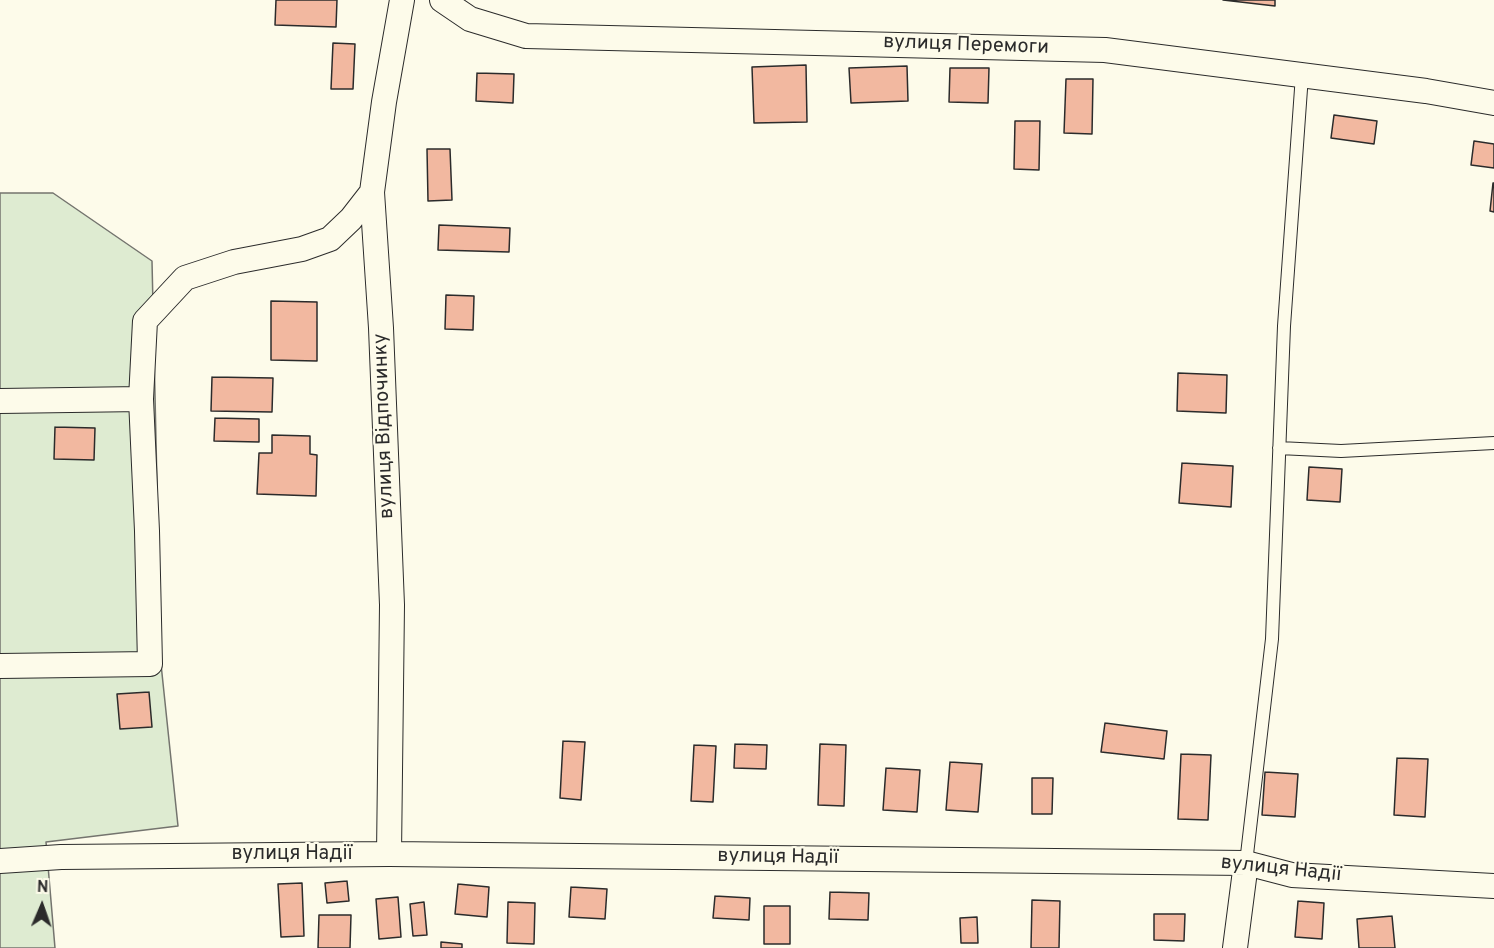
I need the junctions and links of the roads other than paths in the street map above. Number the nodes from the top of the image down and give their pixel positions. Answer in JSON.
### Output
{"nodes":[{"id":1,"x":402,"y":0,"type":"edge"},
{"id":2,"x":442,"y":0,"type":"edge"},
{"id":3,"x":1302,"y":75,"type":"junction"},
{"id":4,"x":1494,"y":103,"type":"edge"},
{"id":5,"x":372,"y":192,"type":"junction"},
{"id":6,"x":141,"y":399,"type":"junction"},
{"id":7,"x":0,"y":401,"type":"edge"},
{"id":8,"x":1494,"y":443,"type":"edge"},
{"id":9,"x":1280,"y":447,"type":"junction"},
{"id":10,"x":0,"y":666,"type":"edge"},
{"id":11,"x":389,"y":854,"type":"junction"},
{"id":12,"x":0,"y":861,"type":"edge"},
{"id":13,"x":1245,"y":863,"type":"junction"},
{"id":14,"x":1494,"y":886,"type":"edge"},
{"id":15,"x":1235,"y":948,"type":"edge"}],
"edges":[{"from":1,"to":5,"type":"street","name":"вулиця Відпочинку"},
{"from":2,"to":3,"type":"street","name":"вулиця Перемоги"},
{"from":3,"to":4,"type":"street","name":"вулиця Перемоги"},
{"from":3,"to":9,"type":"lane"},
{"from":5,"to":6,"type":"street"},
{"from":5,"to":11,"type":"street","name":"вулиця Відпочинку"},
{"from":6,"to":7,"type":"street"},
{"from":6,"to":10,"type":"street"},
{"from":8,"to":9,"type":"lane"},
{"from":9,"to":13,"type":"lane"},
{"from":11,"to":12,"type":"street","name":"вулиця Надії"},
{"from":11,"to":13,"type":"street","name":"вулиця Надії"},
{"from":13,"to":14,"type":"street","name":"вулиця Надії"},
{"from":13,"to":15,"type":"street"}]}
